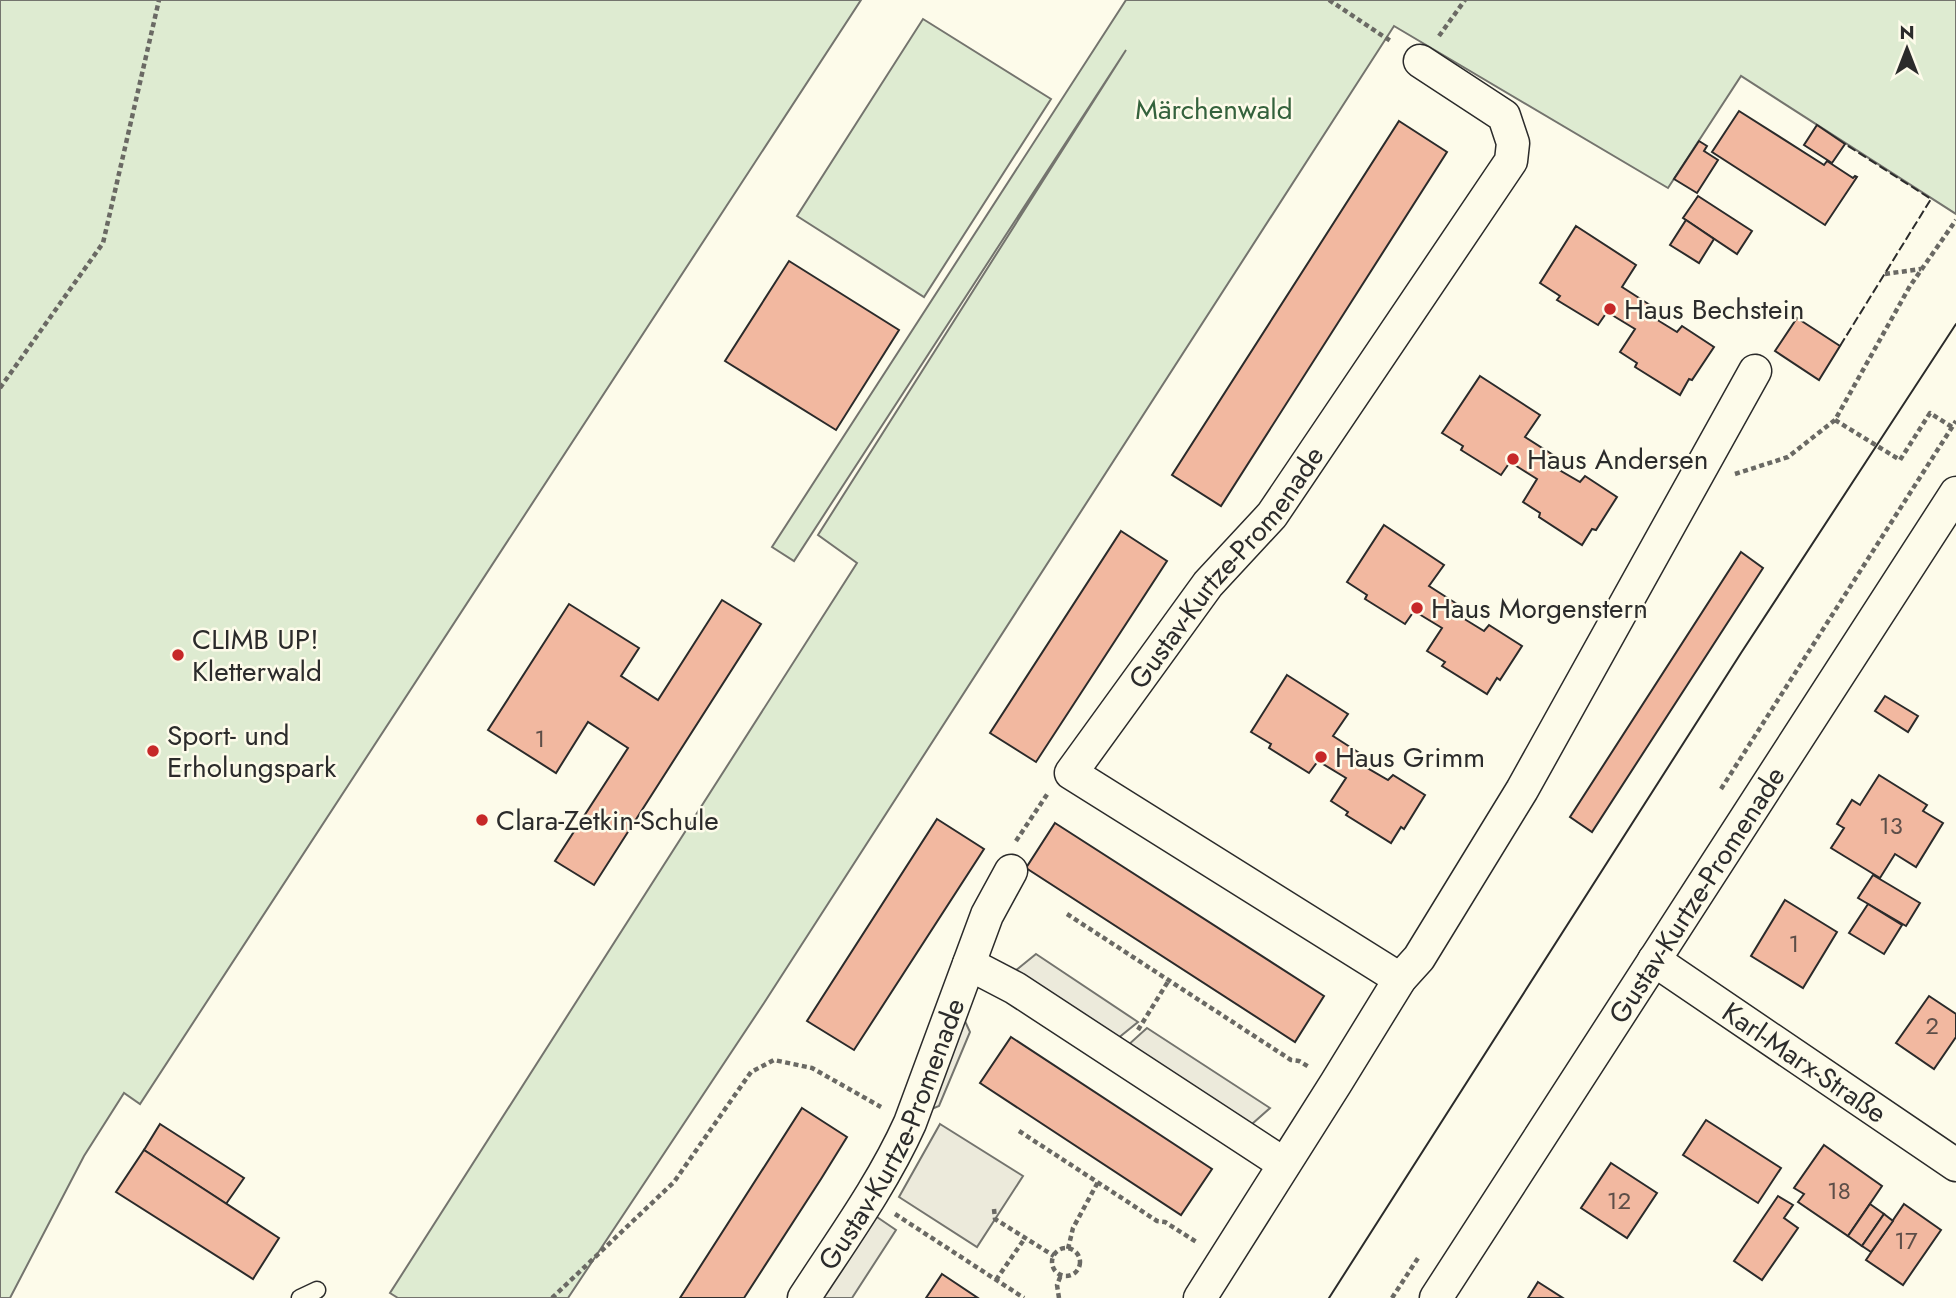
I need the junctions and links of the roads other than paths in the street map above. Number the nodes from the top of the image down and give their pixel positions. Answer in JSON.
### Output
{"nodes":[{"id":1,"x":1420,"y":61,"type":"road end"},
{"id":2,"x":1755,"y":371,"type":"dead end"},
{"id":3,"x":1956,"y":493,"type":"edge"},
{"id":4,"x":1011,"y":871,"type":"road end"},
{"id":5,"x":1654,"y":960,"type":"junction"},
{"id":6,"x":969,"y":964,"type":"junction"},
{"id":7,"x":1400,"y":979,"type":"junction"},
{"id":8,"x":1284,"y":1164,"type":"junction"},
{"id":9,"x":1956,"y":1165,"type":"edge"},
{"id":10,"x":317,"y":1290,"type":"dead end"},
{"id":11,"x":300,"y":1298,"type":"edge"},
{"id":12,"x":804,"y":1298,"type":"edge"},
{"id":13,"x":1200,"y":1298,"type":"edge"},
{"id":14,"x":1436,"y":1298,"type":"edge"}],
"edges":[{"from":1,"to":7,"type":"street","name":"Gustav-Kurtze-Promenade"},
{"from":2,"to":7,"type":"street"},
{"from":3,"to":5,"type":"street","name":"Gustav-Kurtze-Promenade"},
{"from":4,"to":6,"type":"street","name":"Gustav-Kurtze-Promenade"},
{"from":5,"to":9,"type":"street","name":"Karl-Marx-Straße"},
{"from":5,"to":14,"type":"street","name":"Gustav-Kurtze-Promenade"},
{"from":6,"to":8,"type":"street","name":"Gustav-Kurtze-Promenade"},
{"from":6,"to":12,"type":"street","name":"Gustav-Kurtze-Promenade"},
{"from":7,"to":8,"type":"street"},
{"from":8,"to":13,"type":"street"},
{"from":10,"to":11,"type":"lane"}]}
